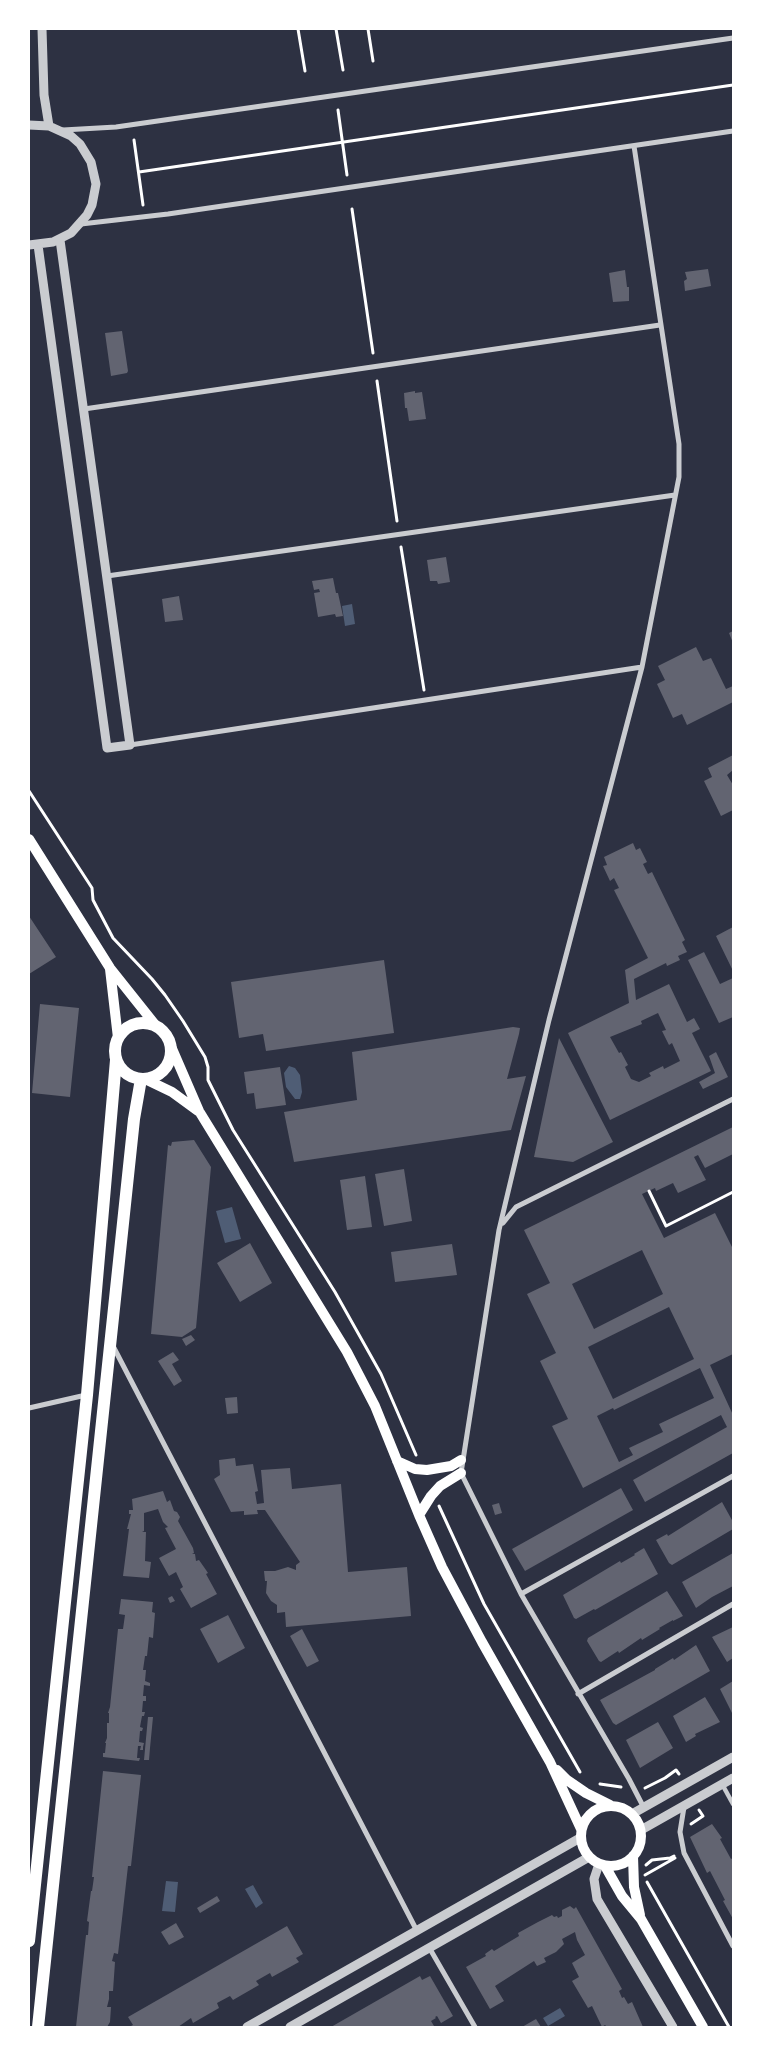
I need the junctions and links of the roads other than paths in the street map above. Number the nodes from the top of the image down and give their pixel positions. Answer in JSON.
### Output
{"nodes":[{"id":1,"x":42,"y":29,"type":"edge"},
{"id":2,"x":733,"y":38,"type":"edge"},
{"id":3,"x":29,"y":125,"type":"edge"},
{"id":4,"x":49,"y":126,"type":"junction"},
{"id":5,"x":62,"y":130,"type":"junction"},
{"id":6,"x":733,"y":131,"type":"edge"},
{"id":7,"x":634,"y":146,"type":"junction"},
{"id":8,"x":81,"y":224,"type":"junction"},
{"id":9,"x":60,"y":240,"type":"junction"},
{"id":10,"x":33,"y":245,"type":"edge"},
{"id":11,"x":660,"y":325,"type":"junction"},
{"id":12,"x":84,"y":409,"type":"junction"},
{"id":13,"x":675,"y":495,"type":"junction"},
{"id":14,"x":107,"y":576,"type":"junction"},
{"id":15,"x":642,"y":667,"type":"junction"},
{"id":16,"x":130,"y":745,"type":"junction"},
{"id":17,"x":29,"y":839,"type":"edge"},
{"id":18,"x":110,"y":968,"type":"junction"},
{"id":19,"x":157,"y":1027,"type":"junction"},
{"id":20,"x":118,"y":1038,"type":"junction"},
{"id":21,"x":170,"y":1044,"type":"junction"},
{"id":22,"x":116,"y":1060,"type":"junction"},
{"id":23,"x":143,"y":1079,"type":"junction"},
{"id":24,"x":733,"y":1099,"type":"edge"},
{"id":25,"x":199,"y":1111,"type":"junction"},
{"id":26,"x":499,"y":1230,"type":"junction"},
{"id":27,"x":111,"y":1342,"type":"junction"},
{"id":28,"x":87,"y":1395,"type":"junction"},
{"id":29,"x":29,"y":1408,"type":"edge"},
{"id":30,"x":461,"y":1460,"type":"junction"},
{"id":31,"x":397,"y":1462,"type":"junction"},
{"id":32,"x":460,"y":1473,"type":"junction"},
{"id":33,"x":733,"y":1476,"type":"edge"},
{"id":34,"x":419,"y":1516,"type":"junction"},
{"id":35,"x":520,"y":1594,"type":"junction"},
{"id":36,"x":733,"y":1604,"type":"edge"},
{"id":37,"x":578,"y":1694,"type":"junction"},
{"id":38,"x":733,"y":1757,"type":"edge"},
{"id":39,"x":550,"y":1762,"type":"junction"},
{"id":40,"x":733,"y":1778,"type":"edge"},
{"id":41,"x":722,"y":1784,"type":"junction"},
{"id":42,"x":733,"y":1804,"type":"edge"},
{"id":43,"x":610,"y":1805,"type":"junction"},
{"id":44,"x":684,"y":1807,"type":"junction"},
{"id":45,"x":644,"y":1808,"type":"junction"},
{"id":46,"x":632,"y":1814,"type":"junction"},
{"id":47,"x":641,"y":1830,"type":"junction"},
{"id":48,"x":581,"y":1833,"type":"junction"},
{"id":49,"x":633,"y":1856,"type":"junction"},
{"id":50,"x":589,"y":1857,"type":"junction"},
{"id":51,"x":602,"y":1865,"type":"junction"},
{"id":52,"x":641,"y":1919,"type":"junction"},
{"id":53,"x":417,"y":1931,"type":"junction"},
{"id":54,"x":29,"y":1941,"type":"edge"},
{"id":55,"x":733,"y":1946,"type":"edge"},
{"id":56,"x":430,"y":1948,"type":"junction"},
{"id":57,"x":38,"y":2027,"type":"edge"},
{"id":58,"x":247,"y":2027,"type":"edge"},
{"id":59,"x":290,"y":2027,"type":"edge"},
{"id":60,"x":475,"y":2027,"type":"edge"},
{"id":61,"x":673,"y":2027,"type":"edge"},
{"id":62,"x":704,"y":2027,"type":"edge"}],
"edges":[{"from":1,"to":4,"type":"street"},
{"from":2,"to":5,"type":"street"},
{"from":3,"to":4,"type":"street"},
{"from":4,"to":5,"type":"street"},
{"from":5,"to":8,"type":"street"},
{"from":6,"to":7,"type":"street"},
{"from":7,"to":8,"type":"street"},
{"from":7,"to":11,"type":"street"},
{"from":8,"to":9,"type":"street"},
{"from":9,"to":10,"type":"street"},
{"from":9,"to":12,"type":"street"},
{"from":10,"to":16,"type":"street"},
{"from":11,"to":12,"type":"street"},
{"from":11,"to":13,"type":"street"},
{"from":12,"to":14,"type":"street"},
{"from":13,"to":14,"type":"street"},
{"from":13,"to":15,"type":"street"},
{"from":14,"to":16,"type":"street"},
{"from":15,"to":16,"type":"street"},
{"from":15,"to":26,"type":"street"},
{"from":17,"to":18,"type":"main road"},
{"from":18,"to":19,"type":"main road"},
{"from":18,"to":20,"type":"main road"},
{"from":19,"to":20,"type":"main road"},
{"from":19,"to":21,"type":"main road"},
{"from":20,"to":22,"type":"main road"},
{"from":21,"to":23,"type":"main road"},
{"from":21,"to":25,"type":"main road"},
{"from":22,"to":23,"type":"main road"},
{"from":22,"to":28,"type":"main road"},
{"from":23,"to":25,"type":"main road"},
{"from":23,"to":27,"type":"main road"},
{"from":24,"to":26,"type":"street"},
{"from":25,"to":31,"type":"main road"},
{"from":26,"to":30,"type":"street"},
{"from":27,"to":53,"type":"street"},
{"from":27,"to":57,"type":"main road"},
{"from":28,"to":29,"type":"street"},
{"from":28,"to":54,"type":"main road"},
{"from":30,"to":31,"type":"main road"},
{"from":30,"to":32,"type":"street"},
{"from":31,"to":34,"type":"main road"},
{"from":32,"to":34,"type":"main road"},
{"from":32,"to":35,"type":"street"},
{"from":33,"to":35,"type":"street"},
{"from":34,"to":39,"type":"main road"},
{"from":35,"to":37,"type":"street"},
{"from":36,"to":37,"type":"street"},
{"from":37,"to":45,"type":"street"},
{"from":38,"to":45,"type":"street"},
{"from":39,"to":43,"type":"main road"},
{"from":39,"to":48,"type":"main road"},
{"from":40,"to":41,"type":"street"},
{"from":41,"to":42,"type":"street"},
{"from":41,"to":44,"type":"street"},
{"from":43,"to":46,"type":"main road"},
{"from":43,"to":48,"type":"main road"},
{"from":44,"to":47,"type":"street"},
{"from":44,"to":55,"type":"street"},
{"from":45,"to":46,"type":"street"},
{"from":46,"to":47,"type":"main road"},
{"from":47,"to":49,"type":"main road"},
{"from":48,"to":50,"type":"main road"},
{"from":48,"to":53,"type":"street"},
{"from":49,"to":51,"type":"main road"},
{"from":49,"to":52,"type":"main road"},
{"from":50,"to":51,"type":"main road"},
{"from":50,"to":56,"type":"street"},
{"from":51,"to":52,"type":"main road"},
{"from":51,"to":61,"type":"street"},
{"from":52,"to":62,"type":"main road"},
{"from":53,"to":58,"type":"street"},
{"from":56,"to":59,"type":"street"},
{"from":56,"to":60,"type":"street"}]}
